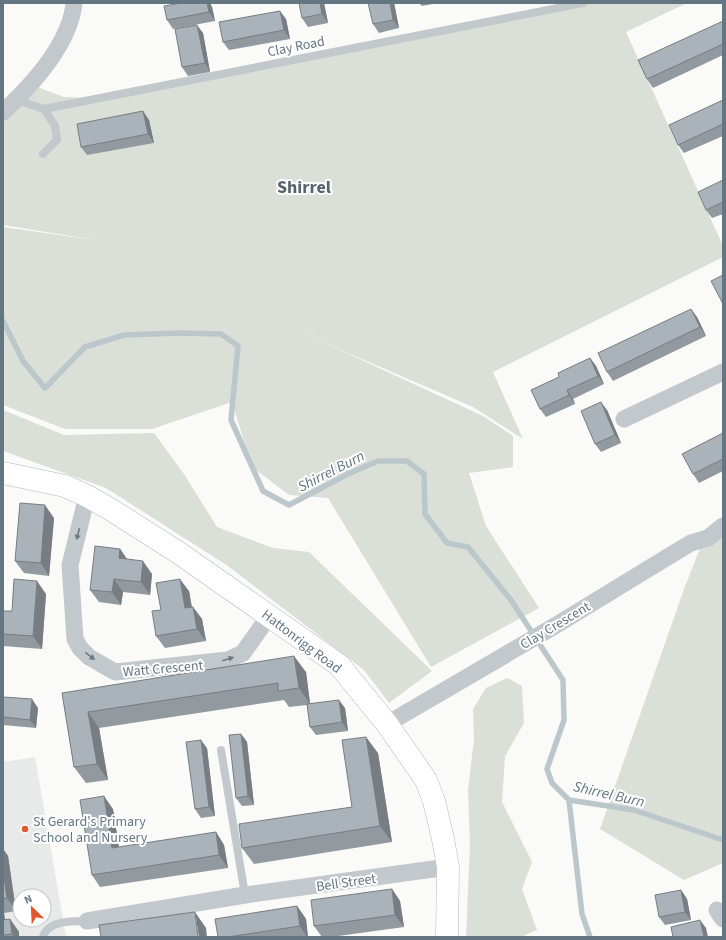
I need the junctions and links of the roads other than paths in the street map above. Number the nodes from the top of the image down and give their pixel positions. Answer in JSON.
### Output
{"nodes":[{"id":1,"x":74,"y":3,"type":"edge"},
{"id":2,"x":583,"y":3,"type":"edge"},
{"id":3,"x":16,"y":100,"type":"junction"},
{"id":4,"x":44,"y":109,"type":"junction"},
{"id":5,"x":3,"y":112,"type":"edge"},
{"id":6,"x":42,"y":154,"type":"dead end"},
{"id":7,"x":723,"y":372,"type":"edge"},
{"id":8,"x":624,"y":419,"type":"dead end"},
{"id":9,"x":3,"y":473,"type":"edge"},
{"id":10,"x":3,"y":476,"type":"edge"},
{"id":11,"x":87,"y":496,"type":"junction"},
{"id":12,"x":723,"y":526,"type":"edge"},
{"id":13,"x":269,"y":616,"type":"junction"},
{"id":14,"x":388,"y":724,"type":"junction"},
{"id":15,"x":221,"y":750,"type":"dead end"},
{"id":16,"x":448,"y":867,"type":"junction"},
{"id":17,"x":244,"y":895,"type":"junction"},
{"id":18,"x":87,"y":921,"type":"joint"},
{"id":19,"x":44,"y":937,"type":"edge"},
{"id":20,"x":447,"y":937,"type":"edge"}],
"edges":[{"from":1,"to":3,"type":"street"},
{"from":2,"to":4,"type":"lane","name":"Clay Road"},
{"from":3,"to":4,"type":"lane","name":"Clay Road"},
{"from":3,"to":5,"type":"street"},
{"from":4,"to":6,"type":"lane"},
{"from":7,"to":8,"type":"street"},
{"from":9,"to":10,"type":"lane"},
{"from":9,"to":11,"type":"street","name":"Hattonrigg Road"},
{"from":11,"to":13,"type":"street","name":"Hattonrigg Road"},
{"from":11,"to":13,"type":"street","name":"Watt Crescent","one_way":true},
{"from":12,"to":14,"type":"street","name":"Clay Crescent"},
{"from":13,"to":14,"type":"street","name":"Hattonrigg Road"},
{"from":14,"to":16,"type":"street","name":"Hattonrigg Road"},
{"from":15,"to":17,"type":"lane"},
{"from":16,"to":17,"type":"street","name":"Bell Street"},
{"from":16,"to":20,"type":"street","name":"Hattonrigg Road"},
{"from":17,"to":18,"type":"street","name":"Bell Street"},
{"from":18,"to":19,"type":"lane"}]}
